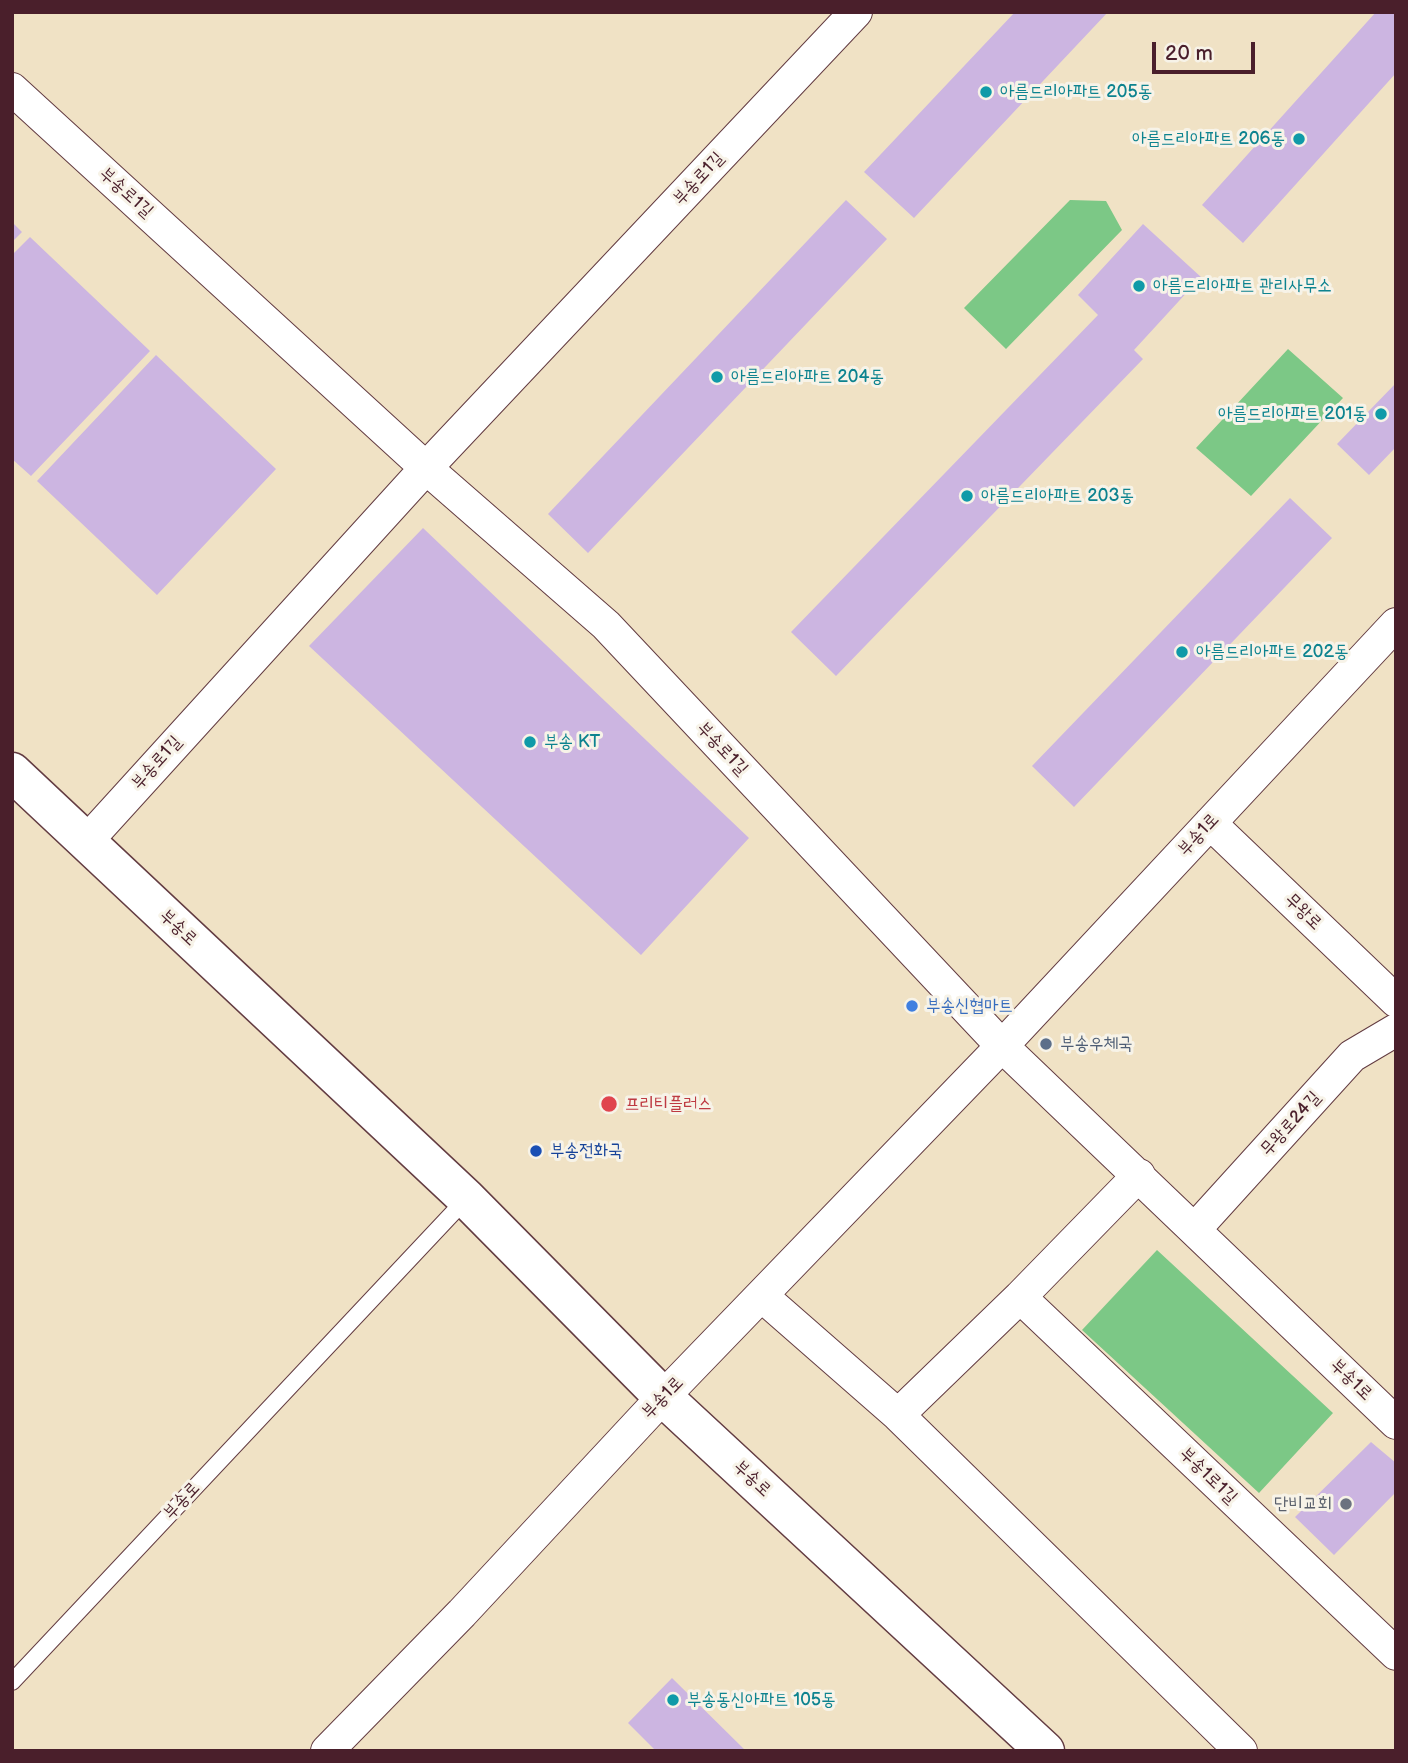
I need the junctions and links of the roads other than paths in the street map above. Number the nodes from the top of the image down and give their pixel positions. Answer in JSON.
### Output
{"nodes":[{"id":1,"x":856,"y":12,"type":"edge"},
{"id":2,"x":12,"y":89,"type":"edge"},
{"id":3,"x":426,"y":468,"type":"junction"},
{"id":4,"x":1396,"y":624,"type":"edge"},
{"id":5,"x":12,"y":772,"type":"edge"},
{"id":6,"x":1210,"y":823,"type":"junction"},
{"id":7,"x":86,"y":842,"type":"junction"},
{"id":8,"x":1396,"y":1001,"type":"edge"},
{"id":9,"x":1396,"y":1030,"type":"edge"},
{"id":10,"x":1002,"y":1046,"type":"junction"},
{"id":11,"x":1139,"y":1175,"type":"junction"},
{"id":12,"x":466,"y":1198,"type":"junction"},
{"id":13,"x":1195,"y":1229,"type":"junction"},
{"id":14,"x":762,"y":1296,"type":"junction"},
{"id":15,"x":1020,"y":1297,"type":"junction"},
{"id":16,"x":663,"y":1397,"type":"junction"},
{"id":17,"x":898,"y":1415,"type":"junction"},
{"id":18,"x":1396,"y":1423,"type":"edge"},
{"id":19,"x":1396,"y":1654,"type":"edge"},
{"id":20,"x":12,"y":1682,"type":"edge"},
{"id":21,"x":327,"y":1751,"type":"edge"},
{"id":22,"x":1045,"y":1751,"type":"edge"},
{"id":23,"x":1241,"y":1751,"type":"edge"}],
"edges":[{"from":1,"to":3,"type":"street","name":"부송로1길"},
{"from":2,"to":3,"type":"street","name":"부송로1길"},
{"from":3,"to":7,"type":"street","name":"부송로1길"},
{"from":3,"to":10,"type":"street","name":"부송로1길"},
{"from":4,"to":6,"type":"street","name":"부송1로"},
{"from":5,"to":7,"type":"street","name":"부송로"},
{"from":6,"to":8,"type":"street","name":"무왕로"},
{"from":6,"to":10,"type":"street","name":"부송1로"},
{"from":7,"to":12,"type":"street","name":"부송로"},
{"from":9,"to":13,"type":"street","name":"무왕로24길"},
{"from":10,"to":11,"type":"street","name":"부송1로"},
{"from":10,"to":14,"type":"street","name":"부송1로"},
{"from":11,"to":13,"type":"street","name":"부송1로"},
{"from":11,"to":15,"type":"street"},
{"from":12,"to":16,"type":"street","name":"부송로"},
{"from":12,"to":20,"type":"lane","name":"부송로"},
{"from":13,"to":18,"type":"street","name":"부송1로"},
{"from":14,"to":16,"type":"street","name":"부송1로"},
{"from":14,"to":17,"type":"street"},
{"from":15,"to":17,"type":"street"},
{"from":15,"to":19,"type":"street","name":"부송1로1길"},
{"from":16,"to":21,"type":"street","name":"부송1로"},
{"from":16,"to":22,"type":"street","name":"부송로"},
{"from":17,"to":23,"type":"street"}]}
